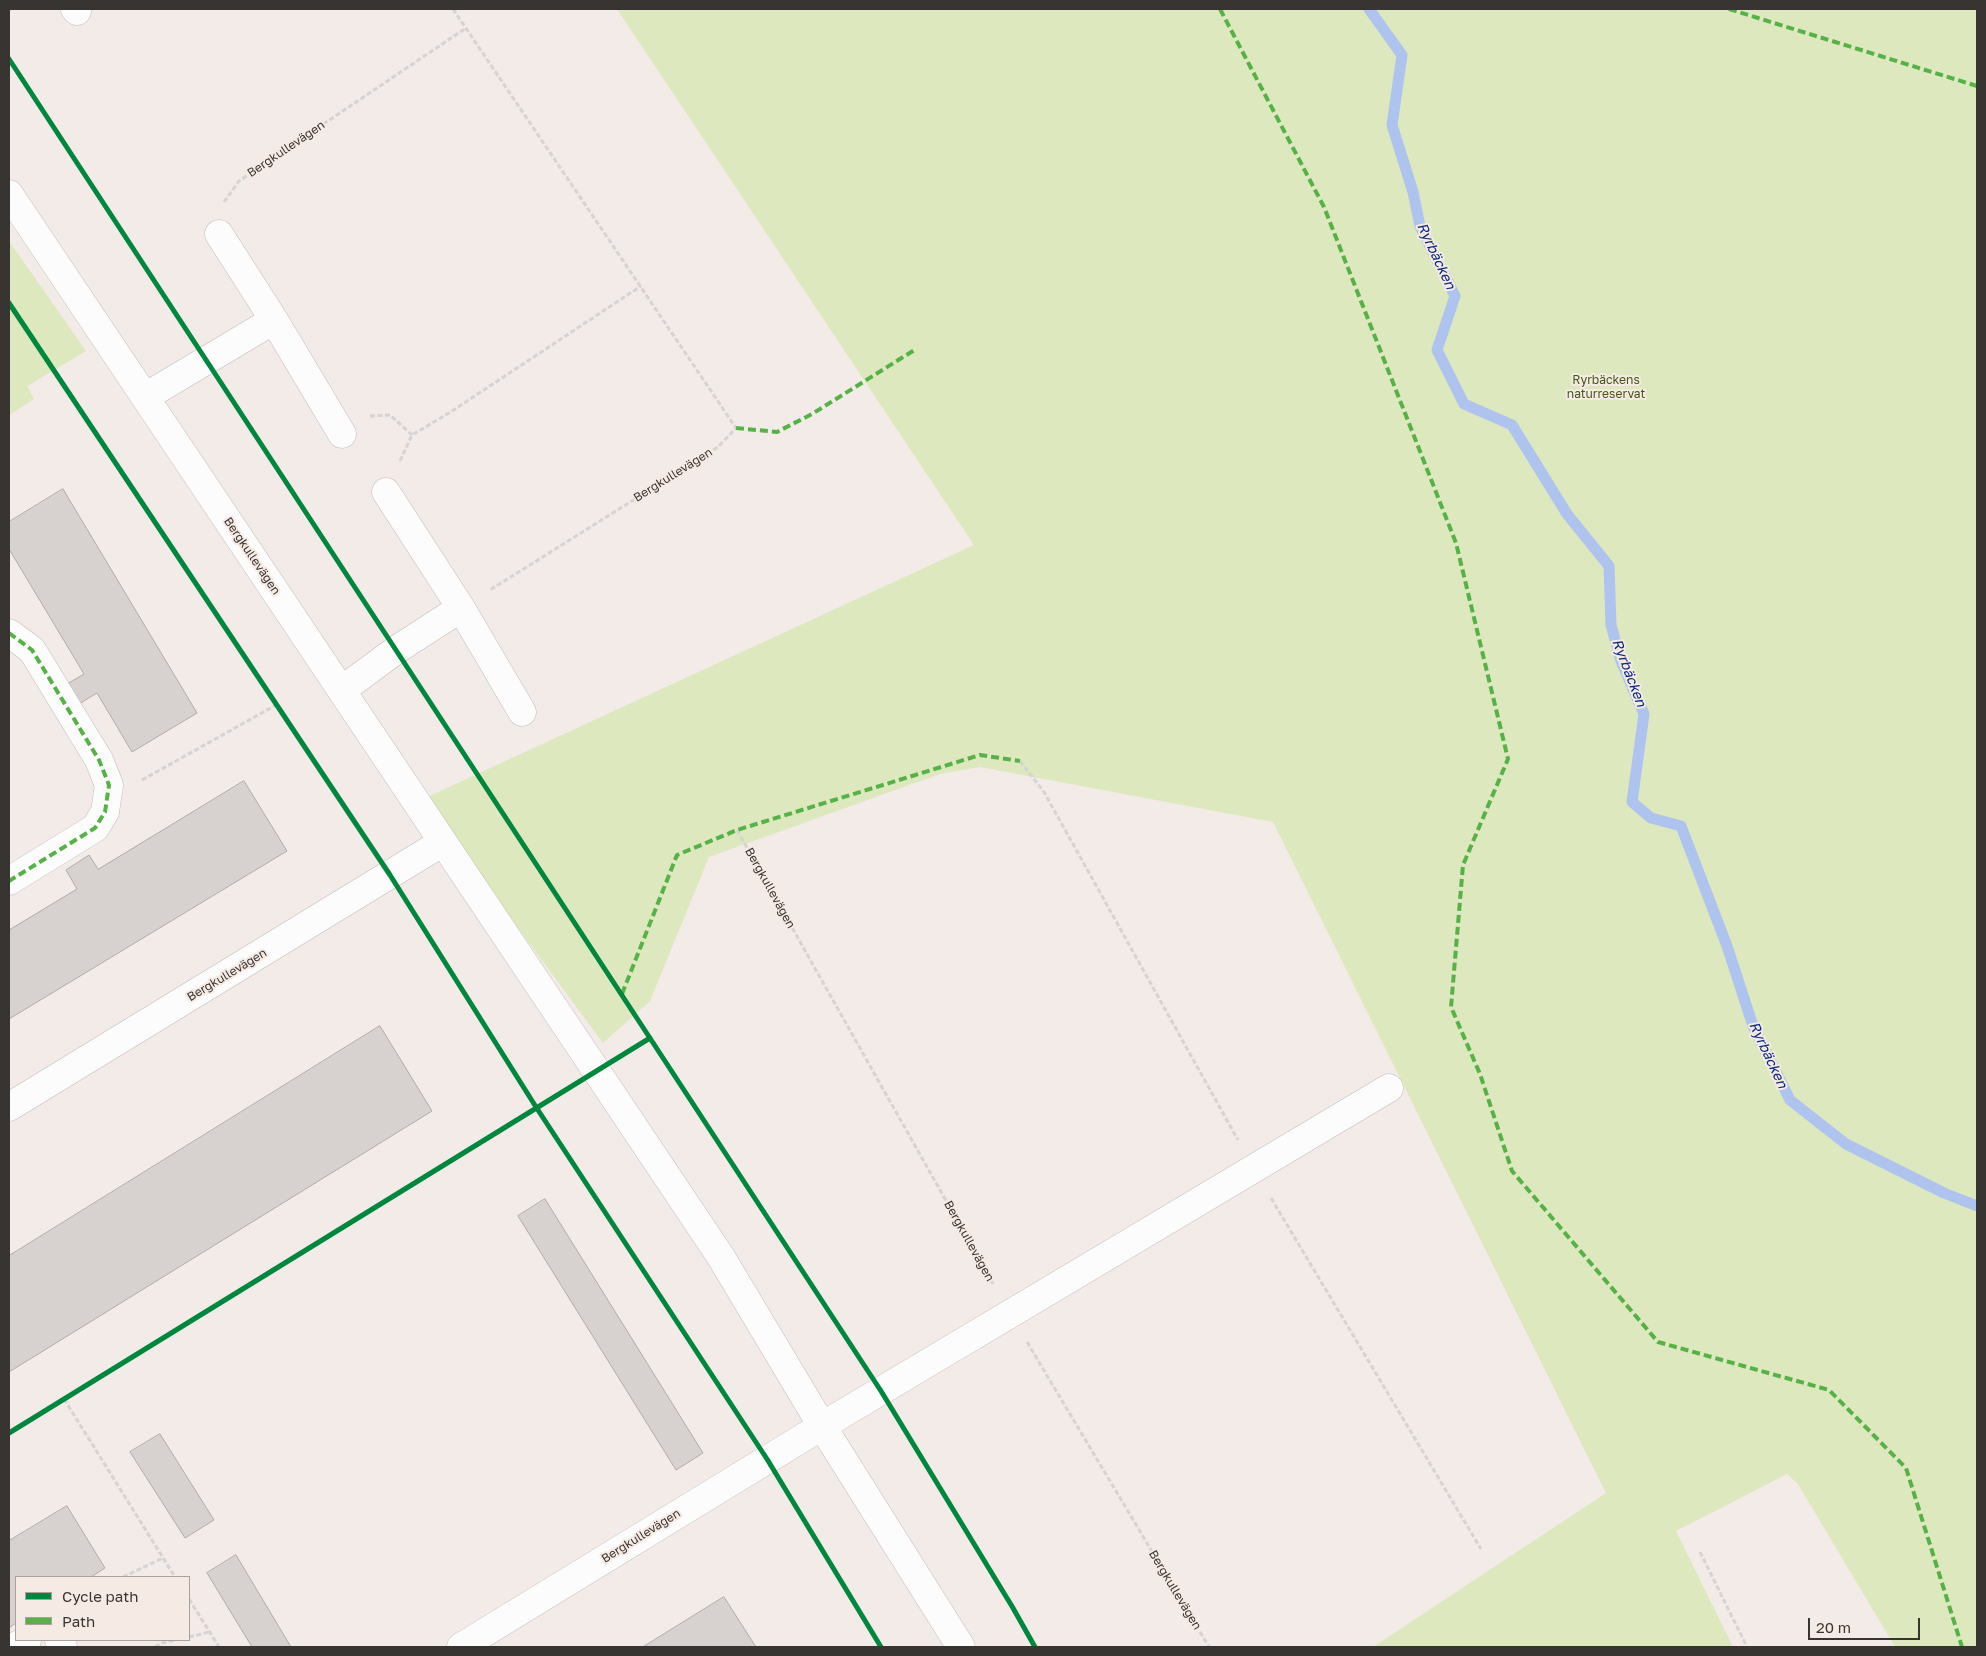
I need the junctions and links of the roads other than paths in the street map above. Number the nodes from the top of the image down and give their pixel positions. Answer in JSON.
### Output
{"nodes":[{"id":1,"x":9,"y":194,"type":"edge"},
{"id":2,"x":219,"y":234,"type":"road end"},
{"id":3,"x":274,"y":320,"type":"junction"},
{"id":4,"x":145,"y":396,"type":"junction"},
{"id":5,"x":342,"y":434,"type":"road end"},
{"id":6,"x":386,"y":492,"type":"road end"},
{"id":7,"x":461,"y":608,"type":"junction"},
{"id":8,"x":9,"y":633,"type":"edge"},
{"id":9,"x":342,"y":690,"type":"junction"},
{"id":10,"x":522,"y":712,"type":"dead end"},
{"id":11,"x":444,"y":842,"type":"junction"},
{"id":12,"x":9,"y":881,"type":"edge"},
{"id":13,"x":1389,"y":1088,"type":"dead end"},
{"id":14,"x":9,"y":1107,"type":"edge"},
{"id":15,"x":822,"y":1426,"type":"junction"},
{"id":16,"x":461,"y":1647,"type":"edge"},
{"id":17,"x":961,"y":1647,"type":"edge"}],
"edges":[{"from":1,"to":4,"type":"street","name":"Bergkullevägen"},
{"from":2,"to":3,"type":"street"},
{"from":3,"to":4,"type":"street"},
{"from":3,"to":5,"type":"street"},
{"from":4,"to":9,"type":"street","name":"Bergkullevägen"},
{"from":6,"to":7,"type":"street"},
{"from":7,"to":9,"type":"street"},
{"from":7,"to":10,"type":"street"},
{"from":8,"to":12,"type":"street"},
{"from":9,"to":11,"type":"street","name":"Bergkullevägen"},
{"from":11,"to":14,"type":"street","name":"Bergkullevägen"},
{"from":11,"to":15,"type":"street","name":"Bergkullevägen"},
{"from":13,"to":15,"type":"street"},
{"from":15,"to":16,"type":"street","name":"Bergkullevägen"},
{"from":15,"to":17,"type":"street","name":"Bergkullevägen"}]}
